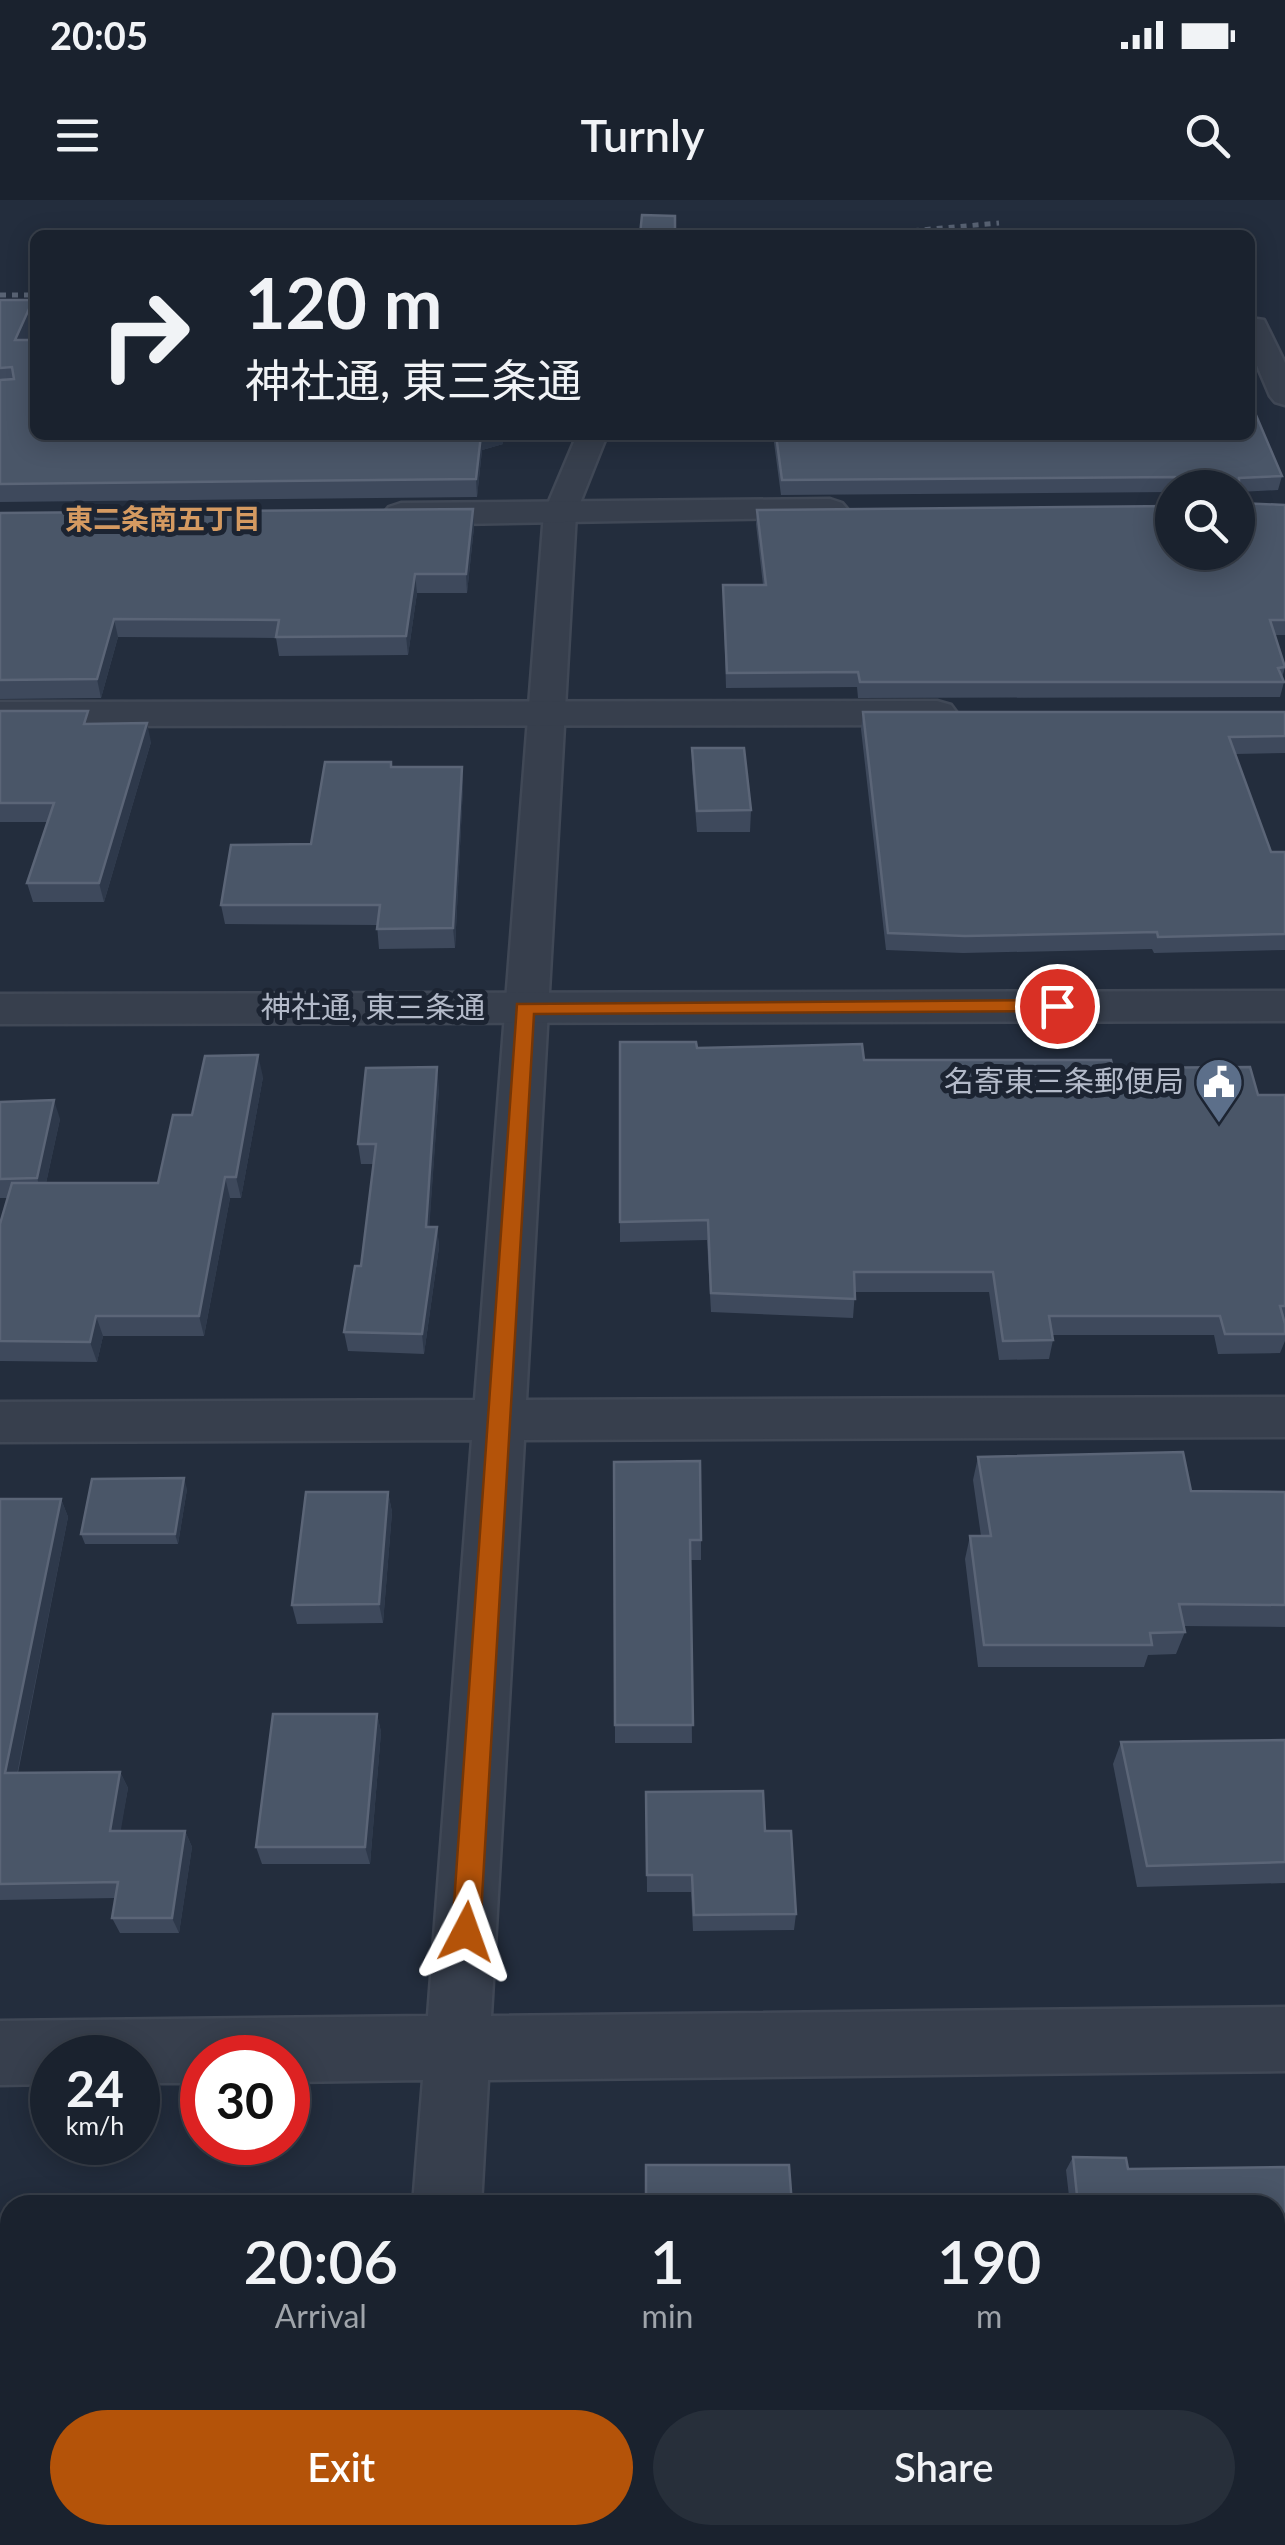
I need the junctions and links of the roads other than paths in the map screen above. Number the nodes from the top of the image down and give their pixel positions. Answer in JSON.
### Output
{"nodes":[{"id":1,"x":1255,"y":328,"type":"edge"},
{"id":2,"x":1285,"y":396,"type":"edge"},
{"id":3,"x":590,"y":440,"type":"edge"},
{"id":4,"x":856,"y":510,"type":"edge"},
{"id":5,"x":560,"y":513,"type":"junction"},
{"id":6,"x":360,"y":514,"type":"edge"},
{"id":7,"x":966,"y":713,"type":"edge"},
{"id":8,"x":0,"y":714,"type":"edge"},
{"id":9,"x":547,"y":714,"type":"junction"},
{"id":10,"x":1285,"y":1006,"type":"edge"},
{"id":11,"x":524,"y":1008,"type":"junction"},
{"id":12,"x":0,"y":1009,"type":"edge"},
{"id":13,"x":1285,"y":1418,"type":"edge"},
{"id":14,"x":499,"y":1420,"type":"junction"},
{"id":15,"x":0,"y":1422,"type":"edge"},
{"id":16,"x":1285,"y":2039,"type":"edge"},
{"id":17,"x":458,"y":2050,"type":"junction"},
{"id":18,"x":0,"y":2053,"type":"edge"},
{"id":19,"x":448,"y":2195,"type":"edge"}],
"edges":[{"from":1,"to":2,"type":"street"},
{"from":3,"to":5,"type":"street"},
{"from":4,"to":5,"type":"street"},
{"from":5,"to":6,"type":"street"},
{"from":5,"to":9,"type":"street"},
{"from":7,"to":9,"type":"street"},
{"from":8,"to":9,"type":"street"},
{"from":9,"to":11,"type":"street"},
{"from":10,"to":11,"type":"street","name":"神社通, 東三条通"},
{"from":11,"to":12,"type":"street","name":"神社通, 東三条通"},
{"from":11,"to":14,"type":"street"},
{"from":13,"to":14,"type":"street"},
{"from":14,"to":15,"type":"street"},
{"from":14,"to":17,"type":"street"},
{"from":16,"to":17,"type":"street"},
{"from":17,"to":18,"type":"street"},
{"from":17,"to":19,"type":"street"}]}
